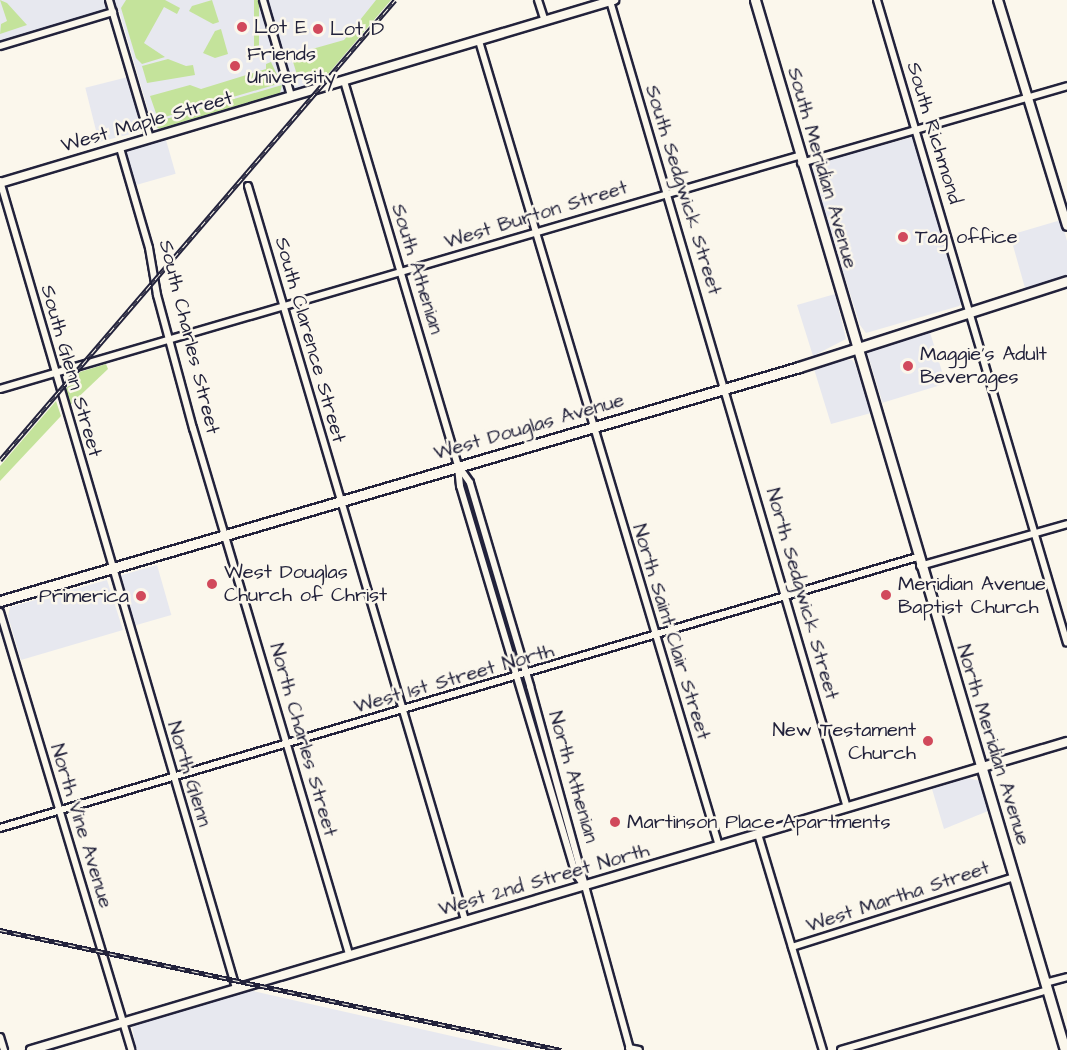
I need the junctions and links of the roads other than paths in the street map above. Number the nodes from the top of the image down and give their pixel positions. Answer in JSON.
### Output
{"nodes":[{"id":1,"x":109,"y":0,"type":"edge"},
{"id":2,"x":263,"y":0,"type":"edge"},
{"id":3,"x":538,"y":0,"type":"edge"},
{"id":4,"x":755,"y":0,"type":"edge"},
{"id":5,"x":877,"y":0,"type":"edge"},
{"id":6,"x":998,"y":0,"type":"edge"},
{"id":7,"x":612,"y":1,"type":"edge"},
{"id":8,"x":113,"y":12,"type":"junction"},
{"id":9,"x":544,"y":21,"type":"junction"},
{"id":10,"x":479,"y":40,"type":"junction"},
{"id":11,"x":0,"y":46,"type":"edge"},
{"id":12,"x":344,"y":81,"type":"junction"},
{"id":13,"x":1067,"y":86,"type":"edge"},
{"id":14,"x":291,"y":96,"type":"junction"},
{"id":15,"x":1028,"y":97,"type":"junction"},
{"id":16,"x":915,"y":130,"type":"junction"},
{"id":17,"x":150,"y":138,"type":"junction"},
{"id":18,"x":120,"y":147,"type":"junction"},
{"id":19,"x":799,"y":160,"type":"junction"},
{"id":20,"x":0,"y":182,"type":"edge"},
{"id":21,"x":248,"y":186,"type":"dead end"},
{"id":22,"x":667,"y":193,"type":"junction"},
{"id":23,"x":1067,"y":226,"type":"edge"},
{"id":24,"x":536,"y":233,"type":"junction"},
{"id":25,"x":402,"y":273,"type":"junction"},
{"id":26,"x":1067,"y":281,"type":"edge"},
{"id":27,"x":283,"y":308,"type":"junction"},
{"id":28,"x":969,"y":310,"type":"junction"},
{"id":29,"x":169,"y":340,"type":"junction"},
{"id":30,"x":856,"y":346,"type":"junction"},
{"id":31,"x":55,"y":373,"type":"junction"},
{"id":32,"x":725,"y":388,"type":"junction"},
{"id":33,"x":0,"y":389,"type":"edge"},
{"id":34,"x":593,"y":427,"type":"junction"},
{"id":35,"x":458,"y":467,"type":"junction"},
{"id":36,"x":339,"y":502,"type":"junction"},
{"id":37,"x":1067,"y":524,"type":"edge"},
{"id":38,"x":1034,"y":533,"type":"junction"},
{"id":39,"x":226,"y":535,"type":"junction"},
{"id":40,"x":918,"y":561,"type":"junction"},
{"id":41,"x":111,"y":569,"type":"junction"},
{"id":42,"x":786,"y":597,"type":"junction"},
{"id":43,"x":0,"y":601,"type":"edge"},
{"id":44,"x":0,"y":612,"type":"edge"},
{"id":45,"x":655,"y":636,"type":"junction"},
{"id":46,"x":1067,"y":643,"type":"edge"},
{"id":47,"x":526,"y":675,"type":"junction"},
{"id":48,"x":517,"y":678,"type":"junction"},
{"id":49,"x":402,"y":711,"type":"junction"},
{"id":50,"x":1067,"y":742,"type":"edge"},
{"id":51,"x":287,"y":745,"type":"junction"},
{"id":52,"x":981,"y":768,"type":"junction"},
{"id":53,"x":173,"y":778,"type":"junction"},
{"id":54,"x":847,"y":808,"type":"junction"},
{"id":55,"x":59,"y":811,"type":"junction"},
{"id":56,"x":0,"y":828,"type":"edge"},
{"id":57,"x":758,"y":834,"type":"junction"},
{"id":58,"x":719,"y":846,"type":"junction"},
{"id":59,"x":1014,"y":877,"type":"junction"},
{"id":60,"x":584,"y":886,"type":"junction"},
{"id":61,"x":465,"y":920,"type":"junction"},
{"id":62,"x":792,"y":947,"type":"junction"},
{"id":63,"x":349,"y":954,"type":"junction"},
{"id":64,"x":1067,"y":977,"type":"edge"},
{"id":65,"x":1046,"y":987,"type":"junction"},
{"id":66,"x":236,"y":988,"type":"junction"},
{"id":67,"x":123,"y":1023,"type":"junction"},
{"id":68,"x":0,"y":1037,"type":"edge"},
{"id":69,"x":630,"y":1049,"type":"edge"},
{"id":70,"x":4,"y":1050,"type":"edge"},
{"id":71,"x":31,"y":1050,"type":"edge"},
{"id":72,"x":131,"y":1050,"type":"edge"},
{"id":73,"x":639,"y":1050,"type":"edge"},
{"id":74,"x":824,"y":1050,"type":"edge"},
{"id":75,"x":841,"y":1050,"type":"edge"},
{"id":76,"x":1065,"y":1050,"type":"edge"}],
"edges":[{"from":1,"to":8,"type":"street"},
{"from":2,"to":14,"type":"street"},
{"from":3,"to":9,"type":"street"},
{"from":4,"to":19,"type":"main road","name":"South Meridian Avenue"},
{"from":5,"to":16,"type":"street","name":"South Richmond"},
{"from":6,"to":15,"type":"street"},
{"from":7,"to":9,"type":"street","name":"West Maple Street"},
{"from":7,"to":22,"type":"street","name":"South Sedgwick Street"},
{"from":8,"to":11,"type":"street"},
{"from":8,"to":17,"type":"street"},
{"from":9,"to":10,"type":"street","name":"West Maple Street"},
{"from":10,"to":12,"type":"street","name":"West Maple Street"},
{"from":10,"to":24,"type":"street","name":"North Saint Clair Street"},
{"from":12,"to":14,"type":"street","name":"West Maple Street"},
{"from":12,"to":25,"type":"street","name":"South Athenian"},
{"from":13,"to":15,"type":"street","name":"West Burton Street"},
{"from":14,"to":17,"type":"street","name":"West Maple Street"},
{"from":15,"to":16,"type":"street","name":"West Burton Street"},
{"from":15,"to":23,"type":"street"},
{"from":16,"to":19,"type":"street","name":"West Burton Street"},
{"from":16,"to":28,"type":"street","name":"South Richmond"},
{"from":17,"to":18,"type":"street","name":"West Maple Street"},
{"from":18,"to":20,"type":"street","name":"West Maple Street"},
{"from":18,"to":29,"type":"street","name":"South Charles Street"},
{"from":19,"to":22,"type":"street","name":"West Burton Street"},
{"from":19,"to":30,"type":"main road","name":"South Meridian Avenue"},
{"from":20,"to":31,"type":"street","name":"South Glenn Street"},
{"from":21,"to":27,"type":"street","name":"South Clarence Street"},
{"from":22,"to":24,"type":"street","name":"West Burton Street"},
{"from":22,"to":32,"type":"street","name":"South Sedgwick Street"},
{"from":24,"to":25,"type":"street","name":"West Burton Street"},
{"from":24,"to":34,"type":"street","name":"North Saint Clair Street"},
{"from":25,"to":27,"type":"street","name":"West Burton Street"},
{"from":25,"to":35,"type":"street","name":"South Athenian"},
{"from":26,"to":28,"type":"main road","name":"West Douglas Avenue"},
{"from":27,"to":29,"type":"street","name":"West Burton Street"},
{"from":27,"to":36,"type":"street","name":"South Clarence Street"},
{"from":28,"to":30,"type":"main road","name":"West Douglas Avenue"},
{"from":28,"to":38,"type":"street","name":"South Richmond"},
{"from":29,"to":31,"type":"street","name":"West Burton Street"},
{"from":29,"to":39,"type":"street","name":"South Charles Street"},
{"from":30,"to":32,"type":"main road","name":"West Douglas Avenue"},
{"from":30,"to":40,"type":"main road","name":"North Meridian Avenue"},
{"from":31,"to":33,"type":"street","name":"West Burton Street"},
{"from":31,"to":41,"type":"street","name":"South Glenn Street"},
{"from":32,"to":34,"type":"main road","name":"West Douglas Avenue"},
{"from":32,"to":42,"type":"street","name":"North Sedgwick Street"},
{"from":34,"to":35,"type":"main road","name":"West Douglas Avenue"},
{"from":34,"to":45,"type":"street","name":"North Saint Clair Street"},
{"from":35,"to":36,"type":"main road","name":"West Douglas Avenue"},
{"from":35,"to":47,"type":"street","name":"North Athenian"},
{"from":35,"to":48,"type":"street","name":"North Athenian"},
{"from":36,"to":39,"type":"main road","name":"West Douglas Avenue"},
{"from":36,"to":49,"type":"street","name":"South Clarence Street"},
{"from":37,"to":38,"type":"street","name":"West 1st Street North"},
{"from":38,"to":40,"type":"street","name":"West 1st Street North"},
{"from":38,"to":46,"type":"street","name":"South Richmond"},
{"from":39,"to":41,"type":"main road","name":"West Douglas Avenue"},
{"from":39,"to":51,"type":"street","name":"North Charles Street"},
{"from":40,"to":42,"type":"street","name":"West 1st Street North"},
{"from":40,"to":52,"type":"main road","name":"North Meridian Avenue"},
{"from":41,"to":43,"type":"main road","name":"West Douglas Avenue"},
{"from":41,"to":53,"type":"street","name":"North Glenn"},
{"from":42,"to":45,"type":"street","name":"West 1st Street North"},
{"from":42,"to":54,"type":"street","name":"North Sedgwick Street"},
{"from":44,"to":55,"type":"street","name":"North Vine Avenue"},
{"from":45,"to":47,"type":"street","name":"West 1st Street North"},
{"from":45,"to":58,"type":"street","name":"North Saint Clair Street"},
{"from":47,"to":48,"type":"street","name":"West 1st Street North"},
{"from":47,"to":60,"type":"street","name":"North Athenian"},
{"from":48,"to":49,"type":"street","name":"West 1st Street North"},
{"from":48,"to":60,"type":"street","name":"North Athenian"},
{"from":49,"to":51,"type":"street","name":"West 1st Street North"},
{"from":49,"to":61,"type":"street","name":"South Clarence Street"},
{"from":50,"to":52,"type":"street","name":"West 2nd Street North"},
{"from":51,"to":53,"type":"street","name":"West 1st Street North"},
{"from":51,"to":63,"type":"street","name":"North Charles Street"},
{"from":52,"to":54,"type":"street","name":"West 2nd Street North"},
{"from":52,"to":59,"type":"main road","name":"North Meridian Avenue"},
{"from":53,"to":55,"type":"street","name":"West 1st Street North"},
{"from":53,"to":66,"type":"street","name":"North Glenn"},
{"from":54,"to":57,"type":"street","name":"West 2nd Street North"},
{"from":55,"to":56,"type":"street","name":"West 1st Street North"},
{"from":55,"to":67,"type":"street","name":"North Vine Avenue"},
{"from":57,"to":58,"type":"street","name":"West 2nd Street North"},
{"from":57,"to":62,"type":"street"},
{"from":58,"to":60,"type":"street","name":"West 2nd Street North"},
{"from":59,"to":62,"type":"street","name":"West Martha Street"},
{"from":59,"to":65,"type":"main road","name":"North Meridian Avenue"},
{"from":60,"to":61,"type":"street","name":"West 2nd Street North"},
{"from":60,"to":69,"type":"street"},
{"from":61,"to":63,"type":"street","name":"West 2nd Street North"},
{"from":62,"to":74,"type":"street"},
{"from":63,"to":66,"type":"street","name":"West 2nd Street North"},
{"from":64,"to":65,"type":"street"},
{"from":65,"to":75,"type":"street"},
{"from":65,"to":76,"type":"main road","name":"North Meridian Avenue"},
{"from":66,"to":67,"type":"street","name":"West 2nd Street North"},
{"from":67,"to":71,"type":"street","name":"West 2nd Street North"},
{"from":67,"to":72,"type":"street","name":"North Vine Avenue"},
{"from":68,"to":70,"type":"street"},
{"from":69,"to":73,"type":"street"}]}
